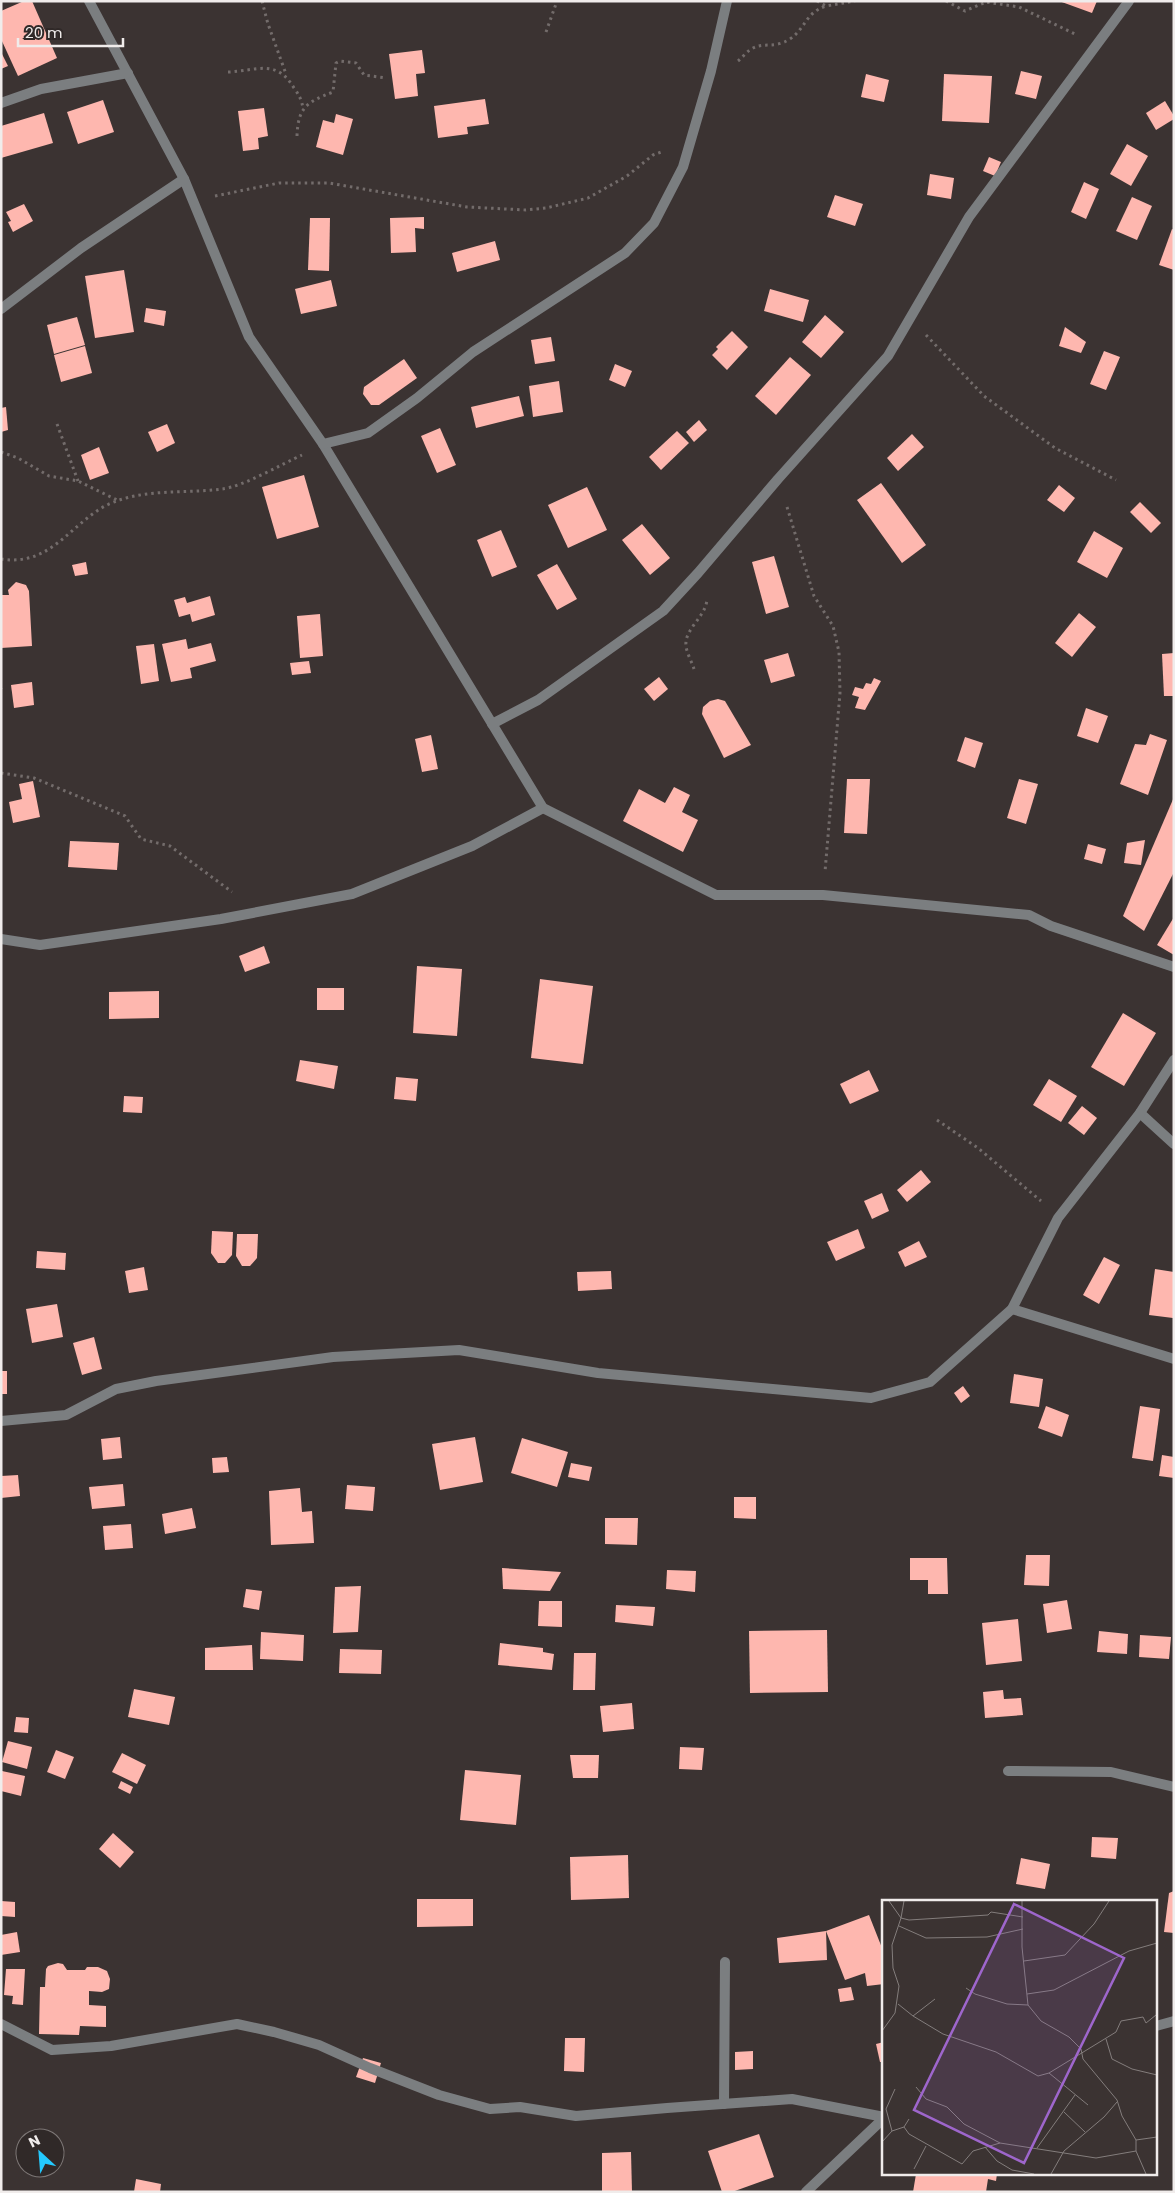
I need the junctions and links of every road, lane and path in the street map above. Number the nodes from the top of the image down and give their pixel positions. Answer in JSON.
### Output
{"nodes":[{"id":1,"x":89,"y":1,"type":"edge"},
{"id":2,"x":262,"y":1,"type":"edge"},
{"id":3,"x":557,"y":1,"type":"edge"},
{"id":4,"x":727,"y":1,"type":"edge"},
{"id":5,"x":817,"y":1,"type":"edge"},
{"id":6,"x":855,"y":1,"type":"edge"},
{"id":7,"x":946,"y":1,"type":"edge"},
{"id":8,"x":1129,"y":1,"type":"edge"},
{"id":9,"x":826,"y":6,"type":"junction"},
{"id":10,"x":546,"y":32,"type":"dead end"},
{"id":11,"x":1094,"y":46,"type":"junction"},
{"id":12,"x":711,"y":71,"type":"junction"},
{"id":13,"x":228,"y":72,"type":"dead end"},
{"id":14,"x":128,"y":73,"type":"junction"},
{"id":15,"x":287,"y":76,"type":"junction"},
{"id":16,"x":386,"y":78,"type":"dead end"},
{"id":17,"x":1,"y":103,"type":"edge"},
{"id":18,"x":303,"y":109,"type":"junction"},
{"id":19,"x":297,"y":136,"type":"dead end"},
{"id":20,"x":687,"y":151,"type":"junction"},
{"id":21,"x":184,"y":179,"type":"junction"},
{"id":22,"x":192,"y":199,"type":"junction"},
{"id":23,"x":1,"y":309,"type":"edge"},
{"id":24,"x":910,"y":318,"type":"junction"},
{"id":25,"x":57,"y":424,"type":"dead end"},
{"id":26,"x":323,"y":444,"type":"junction"},
{"id":27,"x":1,"y":452,"type":"edge"},
{"id":28,"x":778,"y":479,"type":"junction"},
{"id":29,"x":1116,"y":480,"type":"dead end"},
{"id":30,"x":78,"y":481,"type":"junction"},
{"id":31,"x":118,"y":501,"type":"junction"},
{"id":32,"x":1,"y":558,"type":"edge"},
{"id":33,"x":698,"y":573,"type":"junction"},
{"id":34,"x":694,"y":669,"type":"dead end"},
{"id":35,"x":492,"y":724,"type":"junction"},
{"id":36,"x":1,"y":773,"type":"edge"},
{"id":37,"x":543,"y":808,"type":"junction"},
{"id":38,"x":823,"y":895,"type":"junction"},
{"id":39,"x":258,"y":912,"type":"junction"},
{"id":40,"x":1,"y":939,"type":"edge"},
{"id":41,"x":1174,"y":967,"type":"edge"},
{"id":42,"x":1174,"y":1060,"type":"edge"},
{"id":43,"x":1140,"y":1113,"type":"junction"},
{"id":44,"x":937,"y":1120,"type":"dead end"},
{"id":45,"x":1174,"y":1144,"type":"edge"},
{"id":46,"x":1058,"y":1218,"type":"junction"},
{"id":47,"x":1012,"y":1309,"type":"junction"},
{"id":48,"x":1174,"y":1359,"type":"edge"},
{"id":49,"x":1,"y":1420,"type":"edge"},
{"id":50,"x":1008,"y":1771,"type":"dead end"},
{"id":51,"x":1174,"y":1787,"type":"edge"},
{"id":52,"x":725,"y":1962,"type":"dead end"},
{"id":53,"x":1174,"y":2021,"type":"edge"},
{"id":54,"x":1,"y":2024,"type":"edge"},
{"id":55,"x":1158,"y":2025,"type":"edge"},
{"id":56,"x":724,"y":2104,"type":"junction"},
{"id":57,"x":882,"y":2118,"type":"edge"},
{"id":58,"x":882,"y":2120,"type":"edge"},
{"id":59,"x":806,"y":2192,"type":"edge"}],
"edges":[{"from":1,"to":14,"type":"street"},
{"from":2,"to":15,"type":"path"},
{"from":3,"to":10,"type":"path"},
{"from":4,"to":12,"type":"street"},
{"from":5,"to":9,"type":"path"},
{"from":6,"to":9,"type":"path"},
{"from":7,"to":11,"type":"path"},
{"from":8,"to":11,"type":"street"},
{"from":9,"to":12,"type":"path"},
{"from":11,"to":24,"type":"street"},
{"from":12,"to":20,"type":"street"},
{"from":13,"to":15,"type":"path"},
{"from":14,"to":17,"type":"street"},
{"from":14,"to":21,"type":"street"},
{"from":15,"to":18,"type":"path"},
{"from":16,"to":18,"type":"path"},
{"from":18,"to":19,"type":"path"},
{"from":20,"to":22,"type":"path"},
{"from":20,"to":26,"type":"street"},
{"from":21,"to":22,"type":"street"},
{"from":21,"to":23,"type":"street"},
{"from":22,"to":26,"type":"street"},
{"from":24,"to":28,"type":"street"},
{"from":24,"to":29,"type":"path"},
{"from":25,"to":30,"type":"path"},
{"from":26,"to":31,"type":"path"},
{"from":26,"to":35,"type":"street"},
{"from":27,"to":30,"type":"path"},
{"from":28,"to":33,"type":"street"},
{"from":28,"to":38,"type":"path"},
{"from":30,"to":31,"type":"path"},
{"from":31,"to":32,"type":"path"},
{"from":33,"to":34,"type":"path"},
{"from":33,"to":35,"type":"street"},
{"from":35,"to":37,"type":"street"},
{"from":36,"to":39,"type":"path"},
{"from":37,"to":38,"type":"street"},
{"from":37,"to":39,"type":"street"},
{"from":38,"to":41,"type":"street"},
{"from":39,"to":40,"type":"street"},
{"from":42,"to":43,"type":"street"},
{"from":43,"to":45,"type":"street"},
{"from":43,"to":46,"type":"street"},
{"from":44,"to":46,"type":"path"},
{"from":46,"to":47,"type":"street"},
{"from":47,"to":48,"type":"street"},
{"from":47,"to":49,"type":"street"},
{"from":50,"to":51,"type":"street"},
{"from":52,"to":56,"type":"street"},
{"from":53,"to":55,"type":"street"},
{"from":54,"to":56,"type":"street"},
{"from":56,"to":57,"type":"street"},
{"from":58,"to":59,"type":"street"}]}
